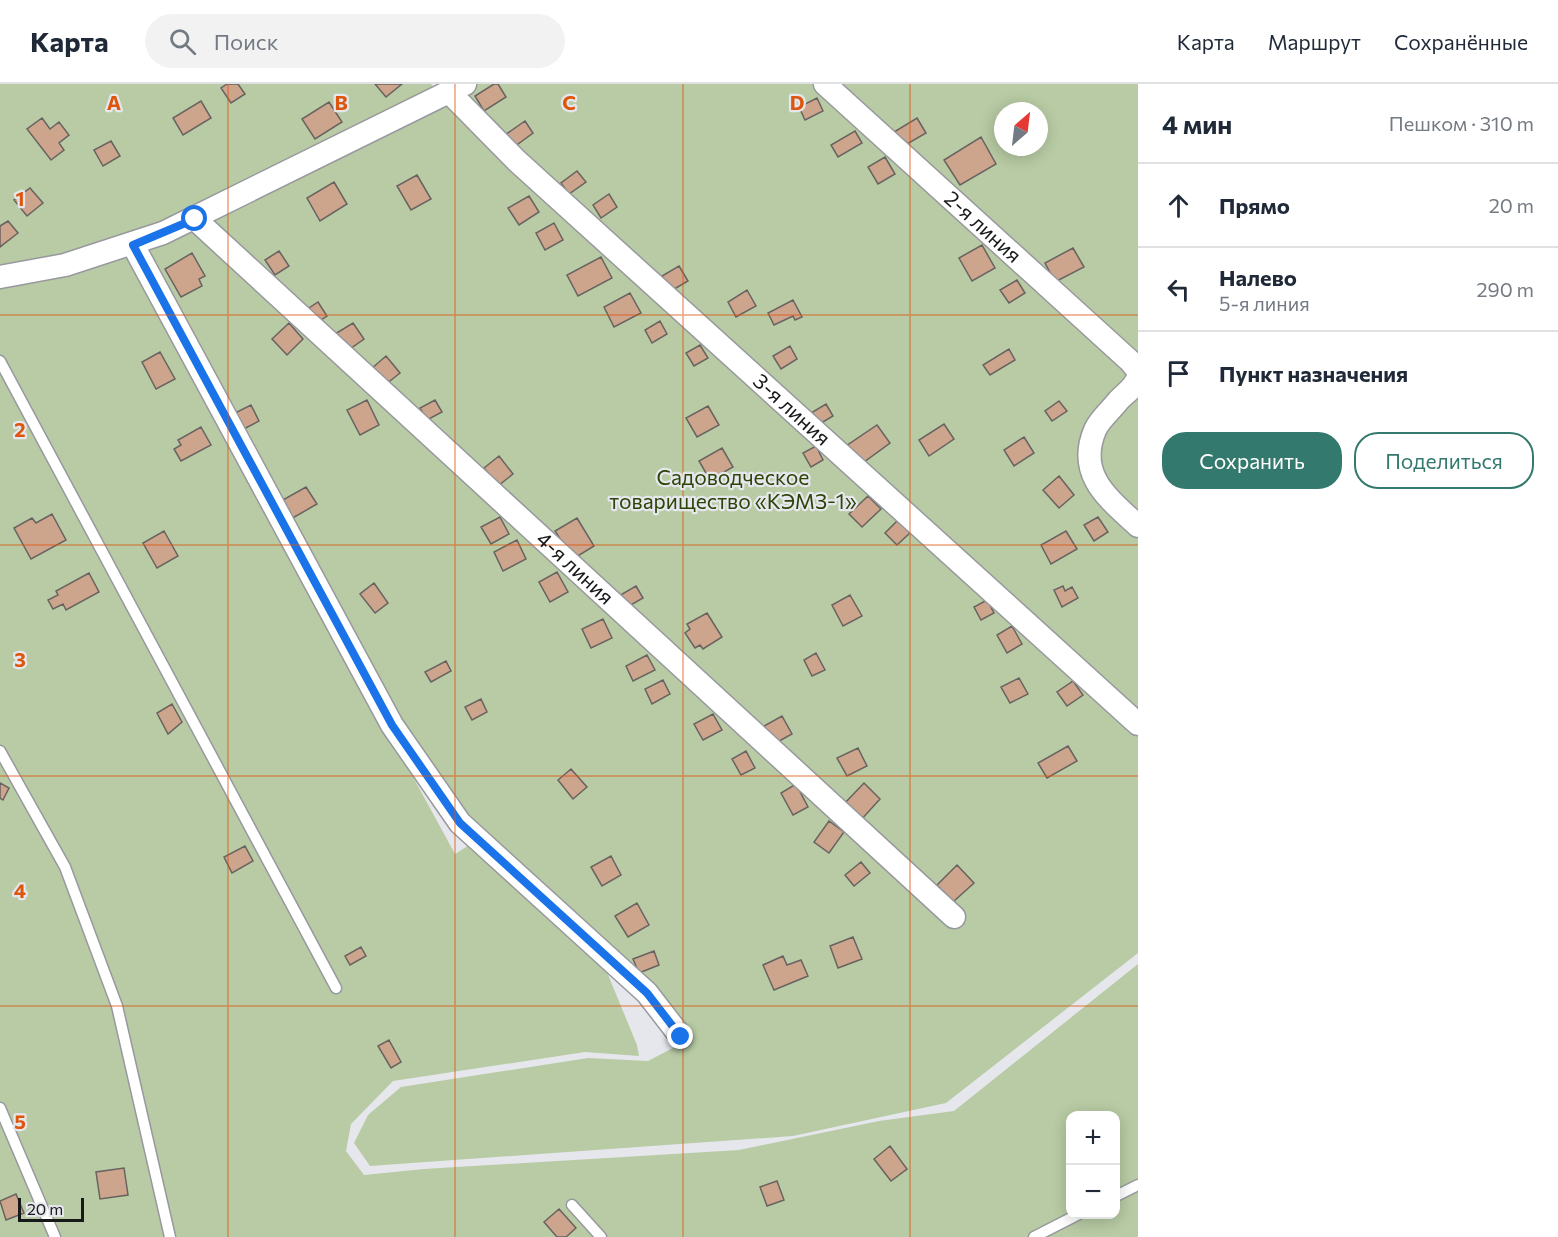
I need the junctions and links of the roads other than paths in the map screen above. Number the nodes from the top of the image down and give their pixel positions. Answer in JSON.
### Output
{"nodes":[{"id":1,"x":825,"y":84,"type":"edge"},
{"id":2,"x":452,"y":87,"type":"edge"},
{"id":3,"x":195,"y":219,"type":"junction"},
{"id":4,"x":133,"y":245,"type":"junction"},
{"id":5,"x":0,"y":277,"type":"edge"},
{"id":6,"x":0,"y":361,"type":"edge"},
{"id":7,"x":1138,"y":371,"type":"edge"},
{"id":8,"x":1138,"y":377,"type":"edge"},
{"id":9,"x":1138,"y":526,"type":"edge"},
{"id":10,"x":1138,"y":724,"type":"edge"},
{"id":11,"x":0,"y":751,"type":"edge"},
{"id":12,"x":954,"y":916,"type":"dead end"},
{"id":13,"x":336,"y":988,"type":"dead end"},
{"id":14,"x":681,"y":1037,"type":"dead end"},
{"id":15,"x":0,"y":1108,"type":"edge"},
{"id":16,"x":1138,"y":1185,"type":"edge"},
{"id":17,"x":1120,"y":1194,"type":"edge"},
{"id":18,"x":572,"y":1205,"type":"dead end"},
{"id":19,"x":1071,"y":1219,"type":"edge"},
{"id":20,"x":55,"y":1237,"type":"edge"},
{"id":21,"x":170,"y":1237,"type":"edge"},
{"id":22,"x":601,"y":1237,"type":"edge"},
{"id":23,"x":1034,"y":1237,"type":"edge"}],
"edges":[{"from":1,"to":7,"type":"street","name":"2-я линия"},
{"from":2,"to":3,"type":"street"},
{"from":2,"to":10,"type":"street","name":"3-я линия"},
{"from":3,"to":4,"type":"street"},
{"from":3,"to":12,"type":"street","name":"4-я линия"},
{"from":4,"to":5,"type":"street"},
{"from":4,"to":14,"type":"street"},
{"from":6,"to":13,"type":"lane"},
{"from":8,"to":9,"type":"street"},
{"from":11,"to":21,"type":"lane"},
{"from":15,"to":20,"type":"lane"},
{"from":16,"to":17,"type":"lane"},
{"from":18,"to":22,"type":"lane"},
{"from":19,"to":23,"type":"lane"}]}
